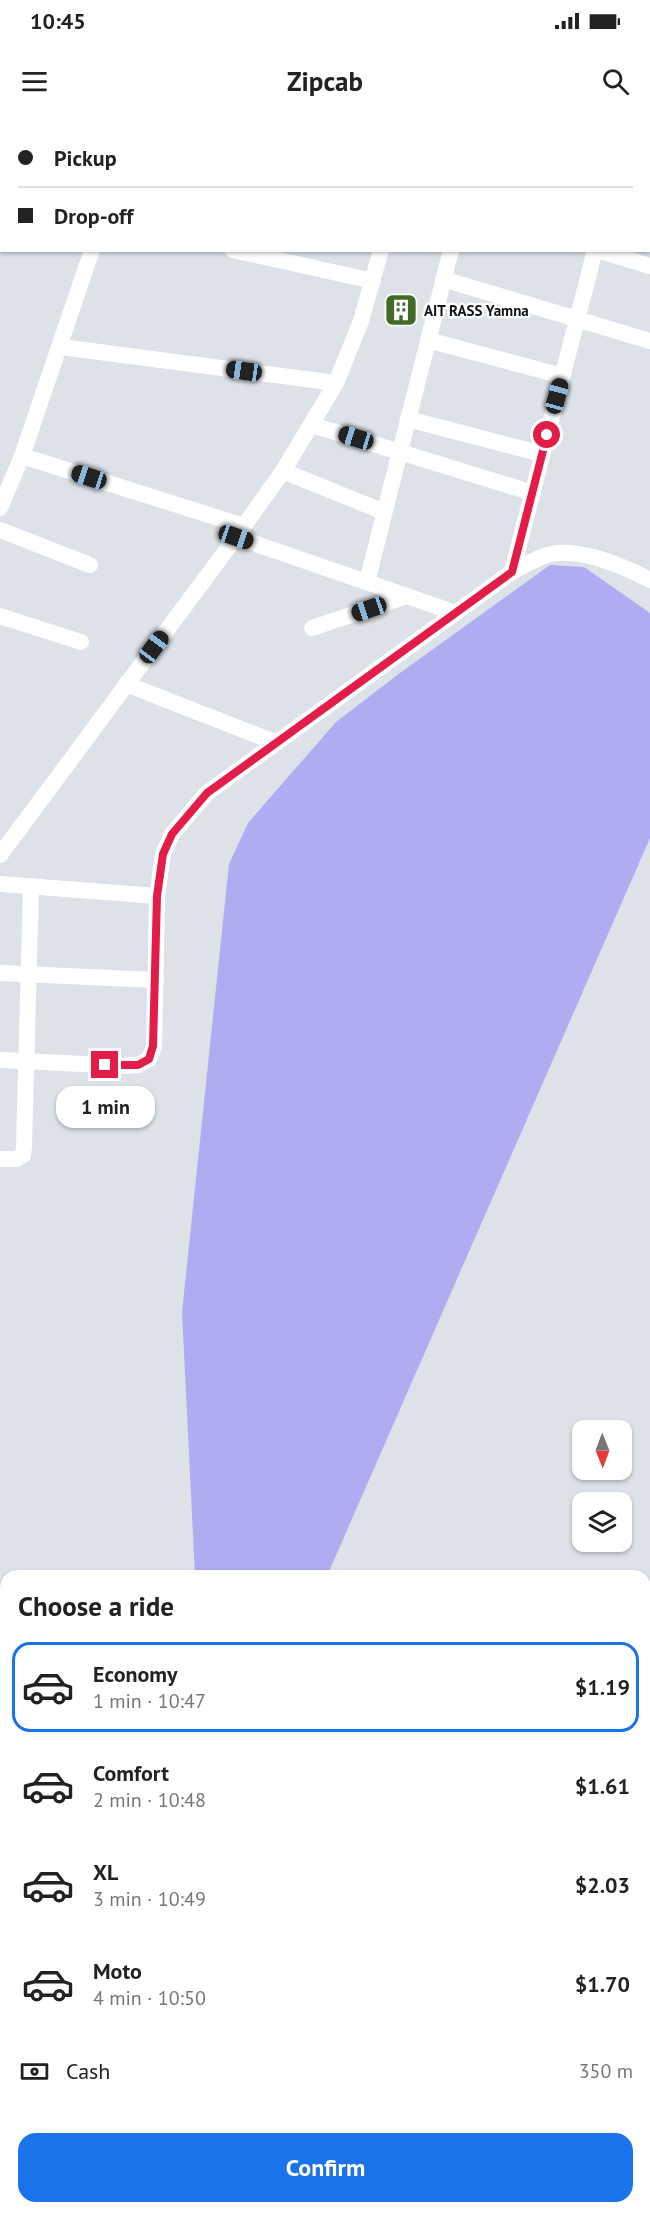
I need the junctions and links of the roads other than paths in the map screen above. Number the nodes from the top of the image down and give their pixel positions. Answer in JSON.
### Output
{"nodes":[{"id":1,"x":91,"y":252,"type":"edge"},
{"id":2,"x":242,"y":252,"type":"edge"},
{"id":3,"x":380,"y":252,"type":"edge"},
{"id":4,"x":450,"y":252,"type":"edge"},
{"id":5,"x":595,"y":252,"type":"edge"},
{"id":6,"x":603,"y":252,"type":"edge"},
{"id":7,"x":650,"y":266,"type":"edge"},
{"id":8,"x":443,"y":279,"type":"junction"},
{"id":9,"x":373,"y":281,"type":"junction"},
{"id":10,"x":577,"y":319,"type":"junction"},
{"id":11,"x":428,"y":340,"type":"junction"},
{"id":12,"x":650,"y":341,"type":"edge"},
{"id":13,"x":61,"y":347,"type":"junction"},
{"id":14,"x":562,"y":376,"type":"junction"},
{"id":15,"x":336,"y":383,"type":"junction"},
{"id":16,"x":408,"y":419,"type":"junction"},
{"id":17,"x":312,"y":425,"type":"junction"},
{"id":18,"x":400,"y":452,"type":"junction"},
{"id":19,"x":542,"y":454,"type":"junction"},
{"id":20,"x":22,"y":456,"type":"junction"},
{"id":21,"x":283,"y":471,"type":"junction"},
{"id":22,"x":533,"y":493,"type":"junction"},
{"id":23,"x":0,"y":508,"type":"edge"},
{"id":24,"x":384,"y":512,"type":"junction"},
{"id":25,"x":0,"y":530,"type":"edge"},
{"id":26,"x":240,"y":532,"type":"junction"},
{"id":27,"x":90,"y":566,"type":"dead end"},
{"id":28,"x":512,"y":572,"type":"junction"},
{"id":29,"x":650,"y":580,"type":"edge"},
{"id":30,"x":367,"y":582,"type":"junction"},
{"id":31,"x":407,"y":596,"type":"junction"},
{"id":32,"x":456,"y":613,"type":"junction"},
{"id":33,"x":0,"y":616,"type":"edge"},
{"id":34,"x":312,"y":628,"type":"dead end"},
{"id":35,"x":81,"y":642,"type":"dead end"},
{"id":36,"x":126,"y":684,"type":"junction"},
{"id":37,"x":277,"y":743,"type":"junction"},
{"id":38,"x":0,"y":855,"type":"edge"},
{"id":39,"x":0,"y":884,"type":"edge"},
{"id":40,"x":31,"y":886,"type":"junction"},
{"id":41,"x":157,"y":896,"type":"junction"},
{"id":42,"x":0,"y":973,"type":"edge"},
{"id":43,"x":27,"y":975,"type":"junction"},
{"id":44,"x":156,"y":980,"type":"junction"},
{"id":45,"x":0,"y":1060,"type":"edge"},
{"id":46,"x":25,"y":1061,"type":"junction"},
{"id":47,"x":0,"y":1159,"type":"edge"}],
"edges":[{"from":1,"to":13,"type":"street"},
{"from":2,"to":9,"type":"street"},
{"from":3,"to":9,"type":"street"},
{"from":4,"to":8,"type":"street"},
{"from":5,"to":10,"type":"street"},
{"from":6,"to":7,"type":"street"},
{"from":8,"to":10,"type":"street"},
{"from":8,"to":11,"type":"street"},
{"from":9,"to":15,"type":"street"},
{"from":10,"to":12,"type":"street"},
{"from":10,"to":14,"type":"street"},
{"from":11,"to":14,"type":"street"},
{"from":11,"to":16,"type":"street"},
{"from":13,"to":15,"type":"street"},
{"from":13,"to":20,"type":"street"},
{"from":14,"to":19,"type":"street"},
{"from":15,"to":17,"type":"street"},
{"from":16,"to":18,"type":"street"},
{"from":16,"to":19,"type":"street"},
{"from":17,"to":18,"type":"street"},
{"from":17,"to":21,"type":"street"},
{"from":18,"to":22,"type":"street"},
{"from":18,"to":24,"type":"street"},
{"from":19,"to":22,"type":"street"},
{"from":20,"to":23,"type":"street"},
{"from":20,"to":26,"type":"street"},
{"from":21,"to":24,"type":"street"},
{"from":21,"to":26,"type":"street"},
{"from":22,"to":28,"type":"street"},
{"from":24,"to":30,"type":"street"},
{"from":25,"to":27,"type":"street"},
{"from":26,"to":30,"type":"street"},
{"from":26,"to":36,"type":"street"},
{"from":28,"to":29,"type":"street"},
{"from":28,"to":32,"type":"street"},
{"from":30,"to":31,"type":"street"},
{"from":31,"to":32,"type":"street"},
{"from":31,"to":34,"type":"street"},
{"from":32,"to":37,"type":"street"},
{"from":33,"to":35,"type":"street"},
{"from":36,"to":37,"type":"street"},
{"from":36,"to":38,"type":"street"},
{"from":37,"to":41,"type":"street"},
{"from":39,"to":40,"type":"street"},
{"from":40,"to":41,"type":"street"},
{"from":40,"to":43,"type":"street"},
{"from":41,"to":44,"type":"street"},
{"from":42,"to":43,"type":"street"},
{"from":43,"to":44,"type":"street"},
{"from":43,"to":46,"type":"street"},
{"from":44,"to":46,"type":"street"},
{"from":45,"to":46,"type":"street"},
{"from":46,"to":47,"type":"street"}]}
